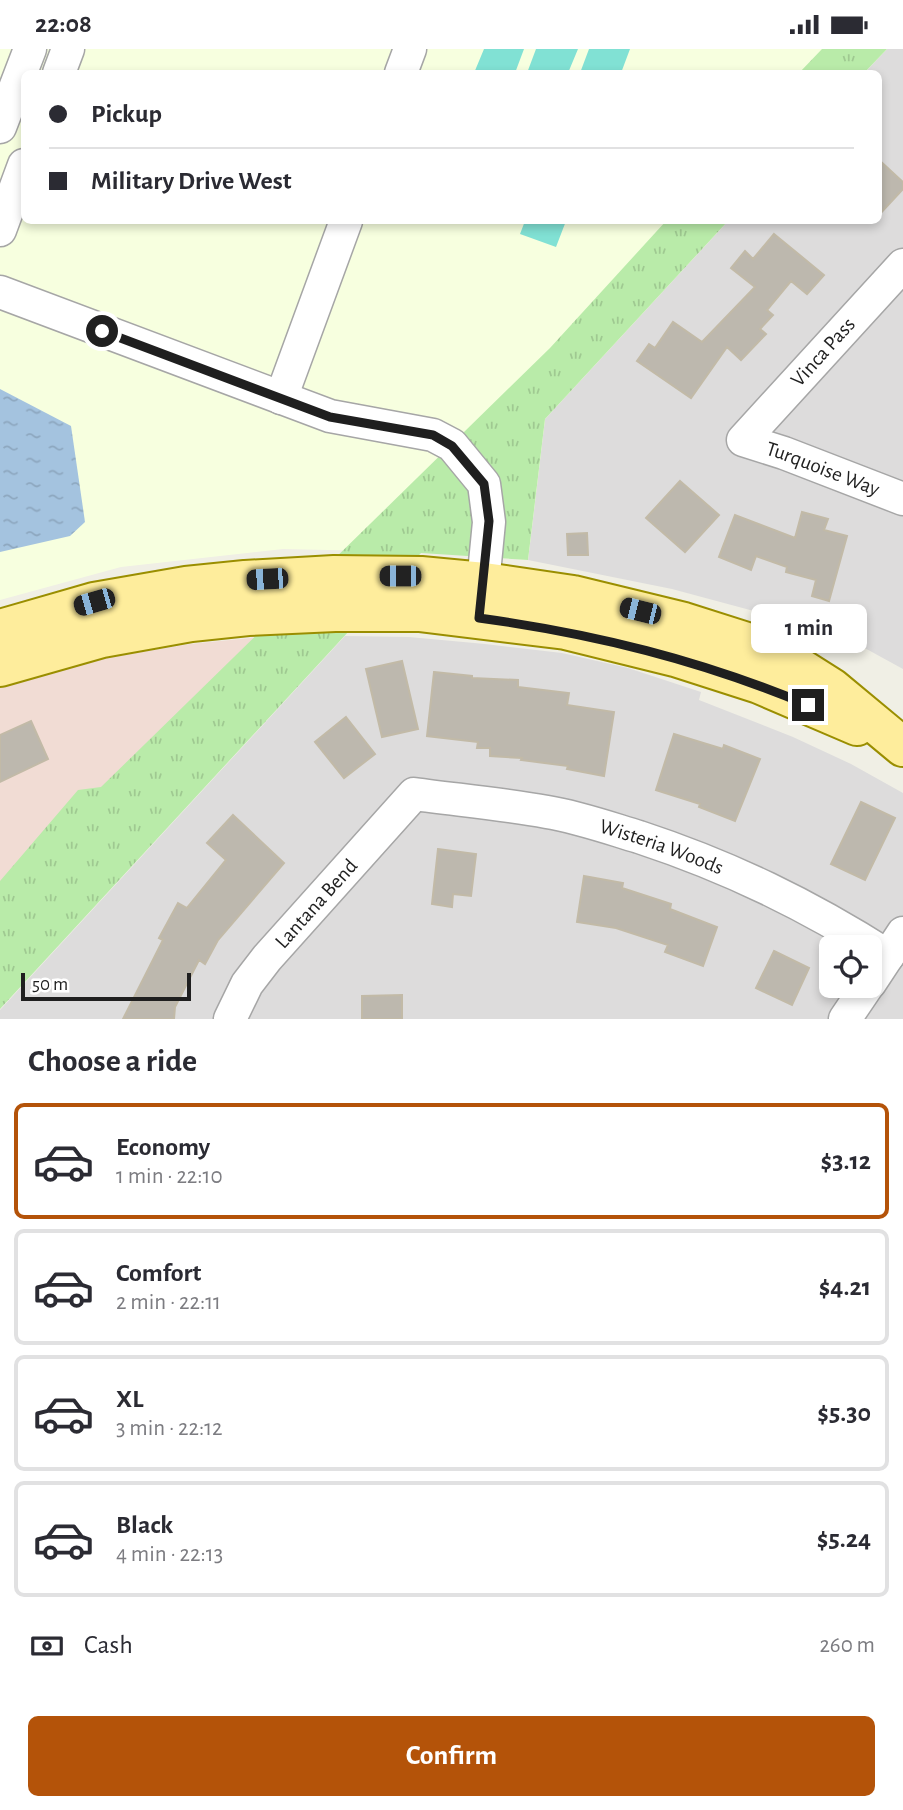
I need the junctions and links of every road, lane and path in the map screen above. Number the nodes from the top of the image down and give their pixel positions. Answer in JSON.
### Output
{"nodes":[{"id":1,"x":30,"y":49,"type":"edge"},
{"id":2,"x":68,"y":49,"type":"edge"},
{"id":3,"x":410,"y":49,"type":"edge"},
{"id":4,"x":22,"y":70,"type":"edge"},
{"id":5,"x":60,"y":70,"type":"edge"},
{"id":6,"x":402,"y":70,"type":"edge"},
{"id":7,"x":21,"y":72,"type":"edge"},
{"id":8,"x":0,"y":127,"type":"edge"},
{"id":9,"x":21,"y":173,"type":"edge"},
{"id":10,"x":345,"y":224,"type":"edge"},
{"id":11,"x":0,"y":230,"type":"edge"},
{"id":12,"x":903,"y":265,"type":"edge"},
{"id":13,"x":0,"y":292,"type":"edge"},
{"id":14,"x":281,"y":398,"type":"junction"},
{"id":15,"x":743,"y":440,"type":"joint"},
{"id":16,"x":903,"y":499,"type":"edge"},
{"id":17,"x":482,"y":600,"type":"junction"},
{"id":18,"x":0,"y":629,"type":"edge"},
{"id":19,"x":0,"y":667,"type":"edge"},
{"id":20,"x":903,"y":748,"type":"edge"},
{"id":21,"x":414,"y":794,"type":"joint"},
{"id":22,"x":896,"y":945,"type":"edge"},
{"id":23,"x":882,"y":965,"type":"edge"},
{"id":24,"x":859,"y":998,"type":"edge"},
{"id":25,"x":230,"y":1019,"type":"edge"},
{"id":26,"x":845,"y":1019,"type":"edge"}],
"edges":[{"from":1,"to":4,"type":"street"},
{"from":2,"to":5,"type":"street"},
{"from":3,"to":6,"type":"street"},
{"from":7,"to":8,"type":"street"},
{"from":9,"to":11,"type":"street"},
{"from":10,"to":14,"type":"street"},
{"from":12,"to":15,"type":"street","name":"Vinca Pass"},
{"from":13,"to":14,"type":"street"},
{"from":14,"to":17,"type":"street"},
{"from":15,"to":16,"type":"street","name":"Turquoise Way"},
{"from":17,"to":18,"type":"main road"},
{"from":17,"to":19,"type":"main road"},
{"from":17,"to":20,"type":"main road"},
{"from":21,"to":22,"type":"street","name":"Wisteria Woods"},
{"from":21,"to":25,"type":"street","name":"Lantana Bend"},
{"from":22,"to":23,"type":"street"},
{"from":24,"to":26,"type":"street"}]}
